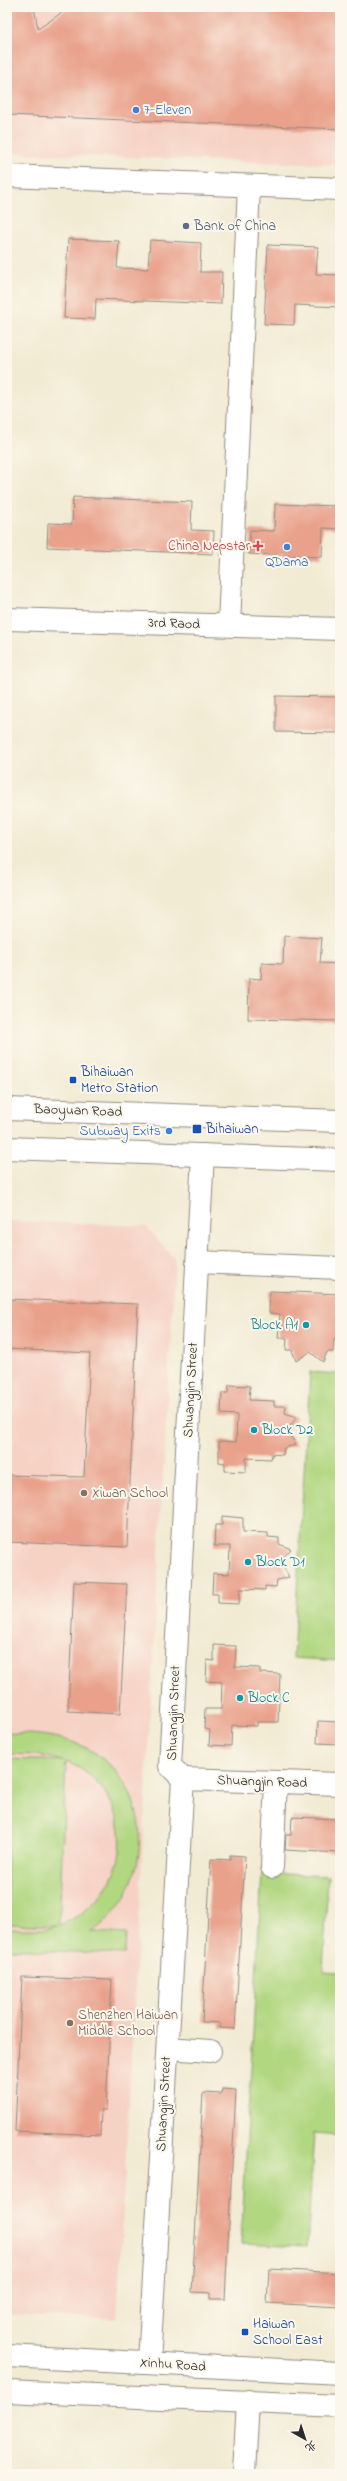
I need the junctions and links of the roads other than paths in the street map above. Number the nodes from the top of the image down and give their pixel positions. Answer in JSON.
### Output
{"nodes":[{"id":1,"x":7,"y":176,"type":"edge"},
{"id":2,"x":249,"y":186,"type":"junction"},
{"id":3,"x":340,"y":189,"type":"edge"},
{"id":4,"x":7,"y":619,"type":"edge"},
{"id":5,"x":229,"y":625,"type":"junction"},
{"id":6,"x":340,"y":629,"type":"edge"},
{"id":7,"x":7,"y":1109,"type":"edge"},
{"id":8,"x":340,"y":1121,"type":"edge"},
{"id":9,"x":7,"y":1148,"type":"edge"},
{"id":10,"x":204,"y":1155,"type":"junction"},
{"id":11,"x":340,"y":1160,"type":"edge"},
{"id":12,"x":198,"y":1262,"type":"junction"},
{"id":13,"x":340,"y":1268,"type":"edge"},
{"id":14,"x":183,"y":1779,"type":"junction"},
{"id":15,"x":276,"y":1782,"type":"junction"},
{"id":16,"x":340,"y":1784,"type":"edge"},
{"id":17,"x":272,"y":1867,"type":"dead end"},
{"id":18,"x":168,"y":2048,"type":"junction"},
{"id":19,"x":210,"y":2051,"type":"dead end"},
{"id":20,"x":7,"y":2356,"type":"edge"},
{"id":21,"x":149,"y":2363,"type":"junction"},
{"id":22,"x":340,"y":2373,"type":"edge"},
{"id":23,"x":7,"y":2391,"type":"edge"},
{"id":24,"x":248,"y":2401,"type":"junction"},
{"id":25,"x":340,"y":2406,"type":"edge"},
{"id":26,"x":244,"y":2474,"type":"edge"}],
"edges":[{"from":1,"to":2,"type":"street"},
{"from":2,"to":3,"type":"street"},
{"from":2,"to":5,"type":"street"},
{"from":4,"to":5,"type":"street","name":"3rd Raod"},
{"from":5,"to":6,"type":"street","name":"3rd Raod"},
{"from":7,"to":8,"type":"street","name":"Baoyuan Road"},
{"from":9,"to":10,"type":"street"},
{"from":10,"to":11,"type":"street"},
{"from":10,"to":12,"type":"street","name":"Shuangjin Street"},
{"from":12,"to":13,"type":"street"},
{"from":12,"to":14,"type":"street","name":"Shuangjin Street"},
{"from":14,"to":15,"type":"street","name":"Shuangjin Road"},
{"from":14,"to":18,"type":"street","name":"Shuangjin Street"},
{"from":15,"to":16,"type":"street","name":"Shuangjin Road"},
{"from":15,"to":17,"type":"street"},
{"from":18,"to":19,"type":"street"},
{"from":18,"to":21,"type":"street","name":"Shuangjin Street"},
{"from":20,"to":21,"type":"street","name":"Xinhu Road"},
{"from":21,"to":22,"type":"street","name":"Xinhu Road"},
{"from":23,"to":24,"type":"street"},
{"from":24,"to":25,"type":"street"},
{"from":24,"to":26,"type":"street"}]}
